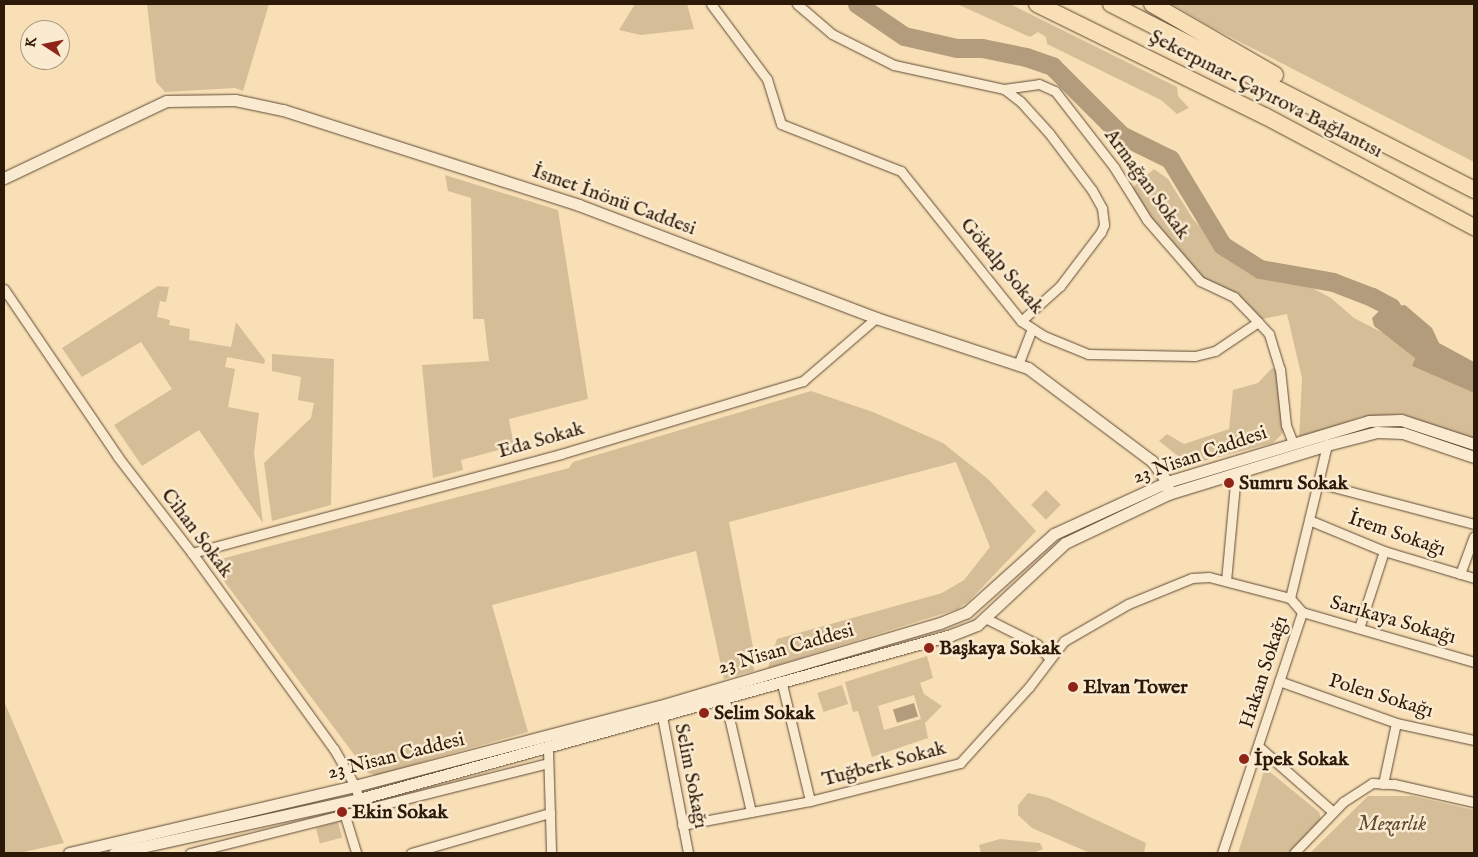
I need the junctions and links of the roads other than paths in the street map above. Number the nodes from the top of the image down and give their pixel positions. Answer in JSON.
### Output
{"nodes":[{"id":1,"x":711,"y":4,"type":"edge"},
{"id":2,"x":797,"y":4,"type":"edge"},
{"id":3,"x":1037,"y":4,"type":"edge"},
{"id":4,"x":1111,"y":4,"type":"edge"},
{"id":5,"x":1152,"y":4,"type":"edge"},
{"id":6,"x":1004,"y":89,"type":"junction"},
{"id":7,"x":1373,"y":136,"type":"junction"},
{"id":8,"x":4,"y":178,"type":"edge"},
{"id":9,"x":1474,"y":190,"type":"edge"},
{"id":10,"x":1474,"y":227,"type":"edge"},
{"id":11,"x":4,"y":289,"type":"edge"},
{"id":12,"x":876,"y":318,"type":"junction"},
{"id":13,"x":1021,"y":322,"type":"junction"},
{"id":14,"x":1258,"y":322,"type":"junction"},
{"id":15,"x":1032,"y":328,"type":"junction"},
{"id":16,"x":1018,"y":365,"type":"junction"},
{"id":17,"x":1325,"y":440,"type":"junction"},
{"id":18,"x":1293,"y":443,"type":"junction"},
{"id":19,"x":1474,"y":444,"type":"edge"},
{"id":20,"x":1474,"y":457,"type":"edge"},
{"id":21,"x":1236,"y":473,"type":"junction"},
{"id":22,"x":1318,"y":483,"type":"junction"},
{"id":23,"x":1168,"y":488,"type":"junction"},
{"id":24,"x":1309,"y":520,"type":"junction"},
{"id":25,"x":1474,"y":524,"type":"edge"},
{"id":26,"x":1474,"y":536,"type":"edge"},
{"id":27,"x":1384,"y":551,"type":"junction"},
{"id":28,"x":192,"y":553,"type":"junction"},
{"id":29,"x":1460,"y":574,"type":"junction"},
{"id":30,"x":1474,"y":578,"type":"edge"},
{"id":31,"x":1226,"y":581,"type":"junction"},
{"id":32,"x":1290,"y":598,"type":"junction"},
{"id":33,"x":1302,"y":612,"type":"junction"},
{"id":34,"x":985,"y":618,"type":"junction"},
{"id":35,"x":1358,"y":628,"type":"junction"},
{"id":36,"x":1049,"y":658,"type":"junction"},
{"id":37,"x":1474,"y":662,"type":"edge"},
{"id":38,"x":1279,"y":681,"type":"junction"},
{"id":39,"x":782,"y":684,"type":"junction"},
{"id":40,"x":725,"y":700,"type":"junction"},
{"id":41,"x":660,"y":706,"type":"junction"},
{"id":42,"x":662,"y":718,"type":"junction"},
{"id":43,"x":1396,"y":723,"type":"junction"},
{"id":44,"x":1474,"y":740,"type":"edge"},
{"id":45,"x":1258,"y":746,"type":"junction"},
{"id":46,"x":548,"y":749,"type":"junction"},
{"id":47,"x":548,"y":764,"type":"junction"},
{"id":48,"x":1382,"y":784,"type":"junction"},
{"id":49,"x":355,"y":786,"type":"junction"},
{"id":50,"x":359,"y":799,"type":"junction"},
{"id":51,"x":810,"y":801,"type":"junction"},
{"id":52,"x":1474,"y":802,"type":"edge"},
{"id":53,"x":751,"y":812,"type":"junction"},
{"id":54,"x":1333,"y":812,"type":"junction"},
{"id":55,"x":550,"y":813,"type":"junction"},
{"id":56,"x":345,"y":816,"type":"junction"},
{"id":57,"x":682,"y":825,"type":"junction"},
{"id":58,"x":69,"y":853,"type":"edge"},
{"id":59,"x":119,"y":853,"type":"edge"},
{"id":60,"x":190,"y":853,"type":"edge"},
{"id":61,"x":356,"y":853,"type":"edge"},
{"id":62,"x":412,"y":853,"type":"edge"},
{"id":63,"x":551,"y":853,"type":"edge"},
{"id":64,"x":688,"y":853,"type":"edge"},
{"id":65,"x":1222,"y":853,"type":"edge"},
{"id":66,"x":1294,"y":853,"type":"edge"}],
"edges":[{"from":1,"to":13,"type":"street","name":"Gökalp Sokak"},
{"from":2,"to":6,"type":"street"},
{"from":3,"to":10,"type":"highway","name":"Şekerpınar-Çayırova Bağlantısı"},
{"from":4,"to":7,"type":"highway","name":"Şekerpınar-Çayırova Bağlantısı"},
{"from":5,"to":7,"type":"highway"},
{"from":6,"to":13,"type":"street"},
{"from":6,"to":14,"type":"street","name":"Armağan Sokak"},
{"from":7,"to":9,"type":"highway","name":"Şekerpınar-Çayırova Bağlantısı"},
{"from":8,"to":12,"type":"street","name":"İsmet İnönü Caddesi"},
{"from":11,"to":28,"type":"street","name":"Cihan Sokak"},
{"from":12,"to":16,"type":"street","name":"İsmet İnönü Caddesi"},
{"from":12,"to":28,"type":"street","name":"Eda Sokak"},
{"from":13,"to":15,"type":"street","name":"Gökalp Sokak"},
{"from":14,"to":15,"type":"street","name":"Gökalp Sokak"},
{"from":14,"to":18,"type":"street"},
{"from":15,"to":16,"type":"street"},
{"from":16,"to":23,"type":"street","name":"İsmet İnönü Caddesi"},
{"from":17,"to":18,"type":"street","name":"23 Nisan Caddesi"},
{"from":17,"to":19,"type":"street","name":"23 Nisan Caddesi"},
{"from":17,"to":20,"type":"street","name":"23 Nisan Caddesi"},
{"from":17,"to":21,"type":"street","name":"23 Nisan Caddesi"},
{"from":17,"to":22,"type":"street","name":"Hakan Sokağı"},
{"from":18,"to":23,"type":"street","name":"23 Nisan Caddesi"},
{"from":21,"to":23,"type":"street","name":"23 Nisan Caddesi"},
{"from":21,"to":31,"type":"street"},
{"from":22,"to":24,"type":"street","name":"Hakan Sokağı"},
{"from":22,"to":25,"type":"street"},
{"from":23,"to":34,"type":"street","name":"23 Nisan Caddesi"},
{"from":23,"to":41,"type":"street","name":"23 Nisan Caddesi"},
{"from":24,"to":27,"type":"street","name":"İrem Sokağı"},
{"from":24,"to":32,"type":"street","name":"Hakan Sokağı"},
{"from":26,"to":29,"type":"street"},
{"from":27,"to":29,"type":"street","name":"İrem Sokağı"},
{"from":27,"to":35,"type":"street"},
{"from":28,"to":49,"type":"street","name":"Cihan Sokak"},
{"from":29,"to":30,"type":"street","name":"İrem Sokağı"},
{"from":31,"to":32,"type":"street"},
{"from":31,"to":36,"type":"street"},
{"from":32,"to":33,"type":"street","name":"Hakan Sokağı"},
{"from":33,"to":35,"type":"street","name":"Sarıkaya Sokağı"},
{"from":33,"to":38,"type":"street","name":"Hakan Sokağı"},
{"from":34,"to":36,"type":"street"},
{"from":34,"to":39,"type":"street","name":"23 Nisan Caddesi"},
{"from":35,"to":37,"type":"street","name":"Sarıkaya Sokağı"},
{"from":36,"to":51,"type":"street","name":"Tuğberk Sokak"},
{"from":38,"to":43,"type":"street","name":"Polen Sokağı"},
{"from":38,"to":45,"type":"street","name":"Hakan Sokağı"},
{"from":39,"to":40,"type":"street","name":"23 Nisan Caddesi"},
{"from":39,"to":51,"type":"street"},
{"from":40,"to":42,"type":"street","name":"23 Nisan Caddesi"},
{"from":40,"to":53,"type":"street"},
{"from":41,"to":42,"type":"street","name":"Selim Sokağı"},
{"from":41,"to":49,"type":"street","name":"23 Nisan Caddesi"},
{"from":42,"to":46,"type":"street","name":"23 Nisan Caddesi"},
{"from":42,"to":57,"type":"street","name":"Selim Sokağı"},
{"from":43,"to":44,"type":"street","name":"Polen Sokağı"},
{"from":43,"to":48,"type":"street"},
{"from":45,"to":54,"type":"street"},
{"from":45,"to":65,"type":"street","name":"Hakan Sokağı"},
{"from":46,"to":47,"type":"street"},
{"from":46,"to":50,"type":"street","name":"23 Nisan Caddesi"},
{"from":47,"to":55,"type":"street"},
{"from":47,"to":56,"type":"street"},
{"from":48,"to":52,"type":"street"},
{"from":48,"to":54,"type":"street"},
{"from":49,"to":50,"type":"street","name":"Cihan Sokak"},
{"from":49,"to":58,"type":"street","name":"23 Nisan Caddesi"},
{"from":50,"to":59,"type":"street","name":"23 Nisan Caddesi"},
{"from":51,"to":53,"type":"street","name":"Tuğberk Sokak"},
{"from":53,"to":57,"type":"street","name":"Tuğberk Sokak"},
{"from":54,"to":66,"type":"street"},
{"from":55,"to":62,"type":"street"},
{"from":55,"to":63,"type":"street"},
{"from":56,"to":60,"type":"street"},
{"from":56,"to":61,"type":"street"},
{"from":57,"to":64,"type":"street","name":"Selim Sokağı"}]}
